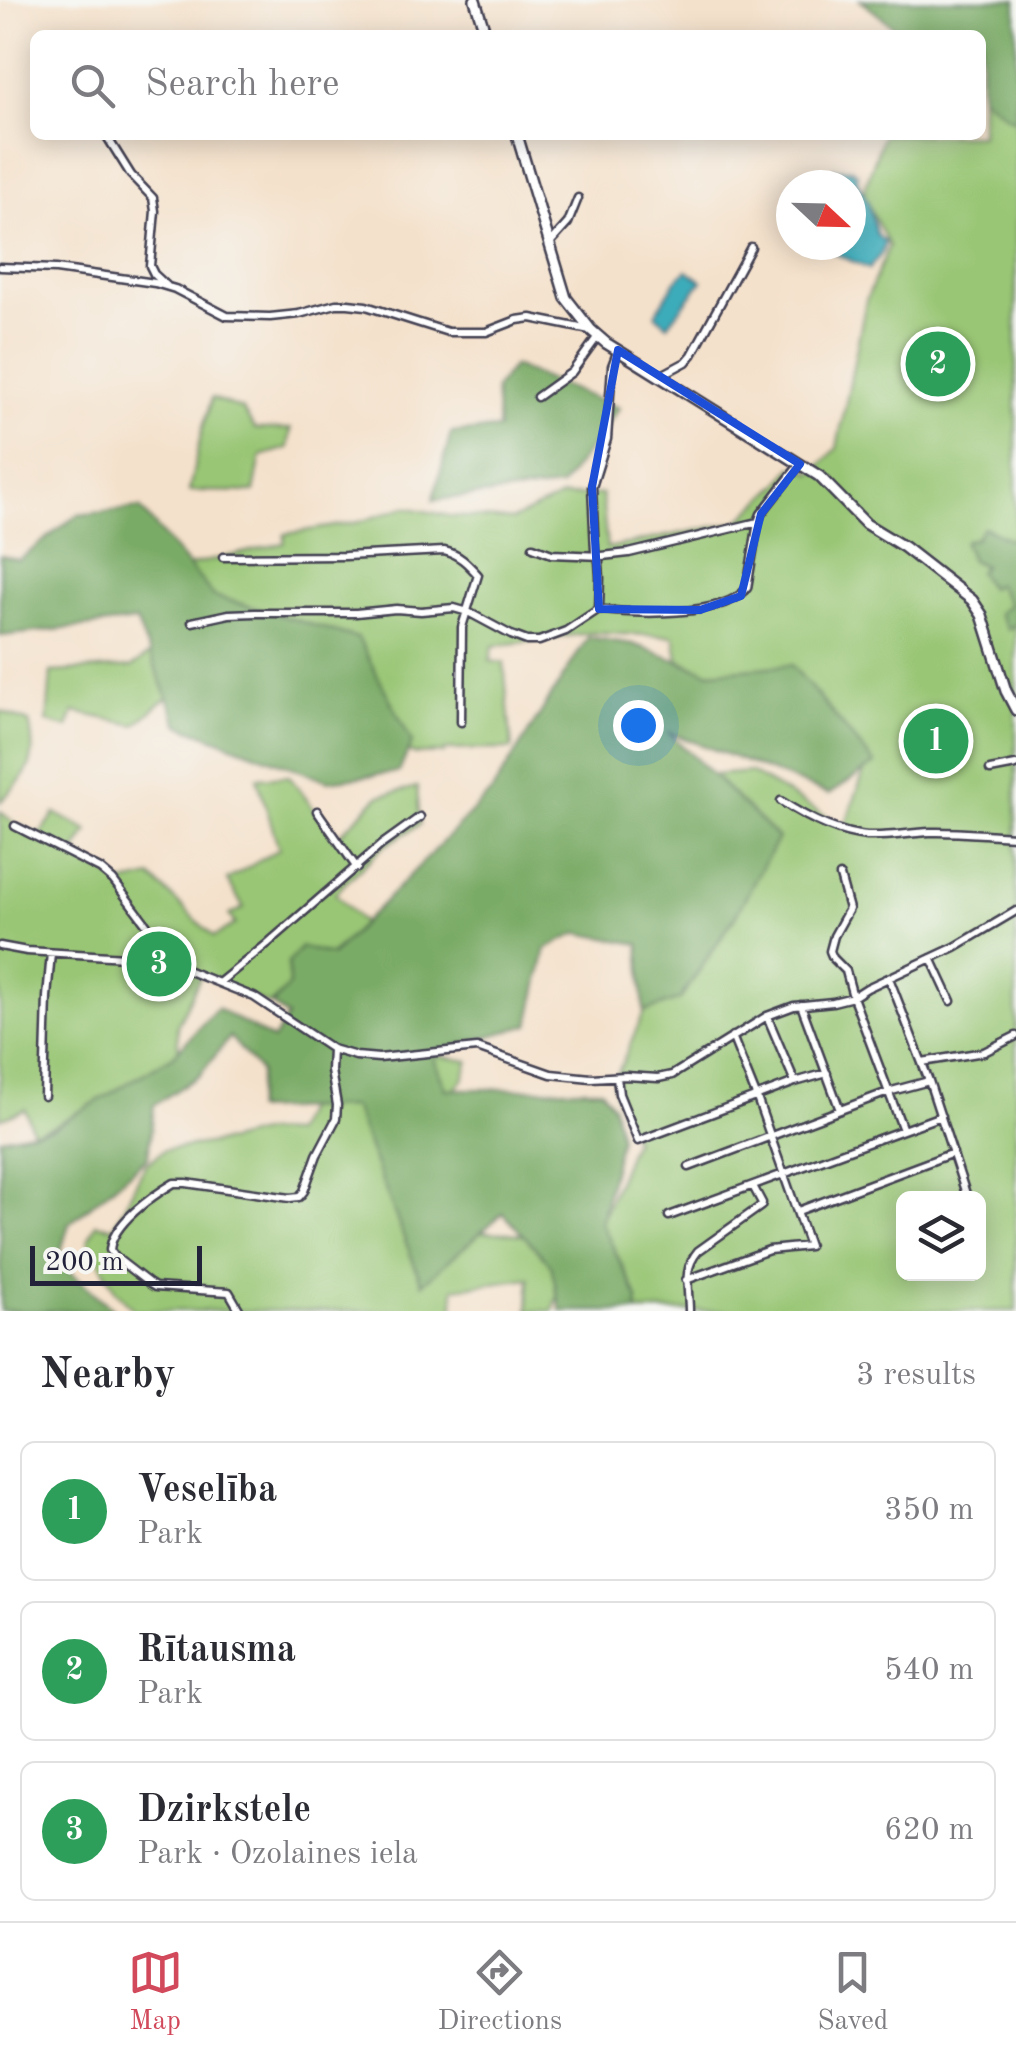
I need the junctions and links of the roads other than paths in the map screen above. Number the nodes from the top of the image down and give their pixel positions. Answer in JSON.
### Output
{"nodes":[{"id":1,"x":475,"y":0,"type":"edge"},
{"id":2,"x":484,"y":30,"type":"edge"},
{"id":3,"x":109,"y":140,"type":"edge"},
{"id":4,"x":518,"y":140,"type":"edge"},
{"id":5,"x":578,"y":198,"type":"dead end"},
{"id":6,"x":550,"y":244,"type":"junction"},
{"id":7,"x":751,"y":247,"type":"dead end"},
{"id":8,"x":0,"y":267,"type":"edge"},
{"id":9,"x":168,"y":286,"type":"junction"},
{"id":10,"x":578,"y":313,"type":"junction"},
{"id":11,"x":571,"y":324,"type":"junction"},
{"id":12,"x":595,"y":333,"type":"junction"},
{"id":13,"x":618,"y":350,"type":"junction"},
{"id":14,"x":660,"y":376,"type":"junction"},
{"id":15,"x":537,"y":397,"type":"dead end"},
{"id":16,"x":800,"y":464,"type":"junction"},
{"id":17,"x":758,"y":522,"type":"junction"},
{"id":18,"x":532,"y":547,"type":"dead end"},
{"id":19,"x":597,"y":556,"type":"junction"},
{"id":20,"x":223,"y":557,"type":"dead end"},
{"id":21,"x":599,"y":609,"type":"junction"},
{"id":22,"x":468,"y":612,"type":"junction"},
{"id":23,"x":192,"y":622,"type":"dead end"},
{"id":24,"x":1016,"y":710,"type":"edge"},
{"id":25,"x":461,"y":722,"type":"dead end"},
{"id":26,"x":1016,"y":764,"type":"edge"},
{"id":27,"x":990,"y":770,"type":"dead end"},
{"id":28,"x":781,"y":802,"type":"dead end"},
{"id":29,"x":318,"y":810,"type":"dead end"},
{"id":30,"x":420,"y":818,"type":"dead end"},
{"id":31,"x":14,"y":826,"type":"dead end"},
{"id":32,"x":1016,"y":836,"type":"edge"},
{"id":33,"x":357,"y":868,"type":"junction"},
{"id":34,"x":840,"y":876,"type":"dead end"},
{"id":35,"x":1016,"y":911,"type":"edge"},
{"id":36,"x":0,"y":946,"type":"edge"},
{"id":37,"x":50,"y":953,"type":"junction"},
{"id":38,"x":931,"y":958,"type":"junction"},
{"id":39,"x":179,"y":967,"type":"junction"},
{"id":40,"x":888,"y":978,"type":"junction"},
{"id":41,"x":220,"y":982,"type":"junction"},
{"id":42,"x":853,"y":997,"type":"junction"},
{"id":43,"x":951,"y":1001,"type":"dead end"},
{"id":44,"x":800,"y":1004,"type":"junction"},
{"id":45,"x":767,"y":1016,"type":"junction"},
{"id":46,"x":732,"y":1036,"type":"junction"},
{"id":47,"x":1016,"y":1036,"type":"edge"},
{"id":48,"x":332,"y":1049,"type":"junction"},
{"id":49,"x":922,"y":1062,"type":"junction"},
{"id":50,"x":827,"y":1073,"type":"junction"},
{"id":51,"x":617,"y":1077,"type":"junction"},
{"id":52,"x":929,"y":1081,"type":"junction"},
{"id":53,"x":795,"y":1082,"type":"junction"},
{"id":54,"x":888,"y":1092,"type":"junction"},
{"id":55,"x":44,"y":1096,"type":"dead end"},
{"id":56,"x":757,"y":1098,"type":"junction"},
{"id":57,"x":840,"y":1110,"type":"junction"},
{"id":58,"x":941,"y":1116,"type":"junction"},
{"id":59,"x":903,"y":1130,"type":"junction"},
{"id":60,"x":771,"y":1136,"type":"junction"},
{"id":61,"x":953,"y":1153,"type":"junction"},
{"id":62,"x":689,"y":1167,"type":"dead end"},
{"id":63,"x":784,"y":1174,"type":"junction"},
{"id":64,"x":753,"y":1186,"type":"junction"},
{"id":65,"x":965,"y":1191,"type":"edge"},
{"id":66,"x":798,"y":1211,"type":"junction"},
{"id":67,"x":669,"y":1216,"type":"dead end"},
{"id":68,"x":686,"y":1280,"type":"junction"},
{"id":69,"x":240,"y":1311,"type":"edge"},
{"id":70,"x":689,"y":1311,"type":"edge"}],
"edges":[{"from":1,"to":2,"type":"street"},
{"from":3,"to":9,"type":"street"},
{"from":4,"to":6,"type":"street"},
{"from":5,"to":6,"type":"street"},
{"from":6,"to":10,"type":"street"},
{"from":7,"to":14,"type":"street"},
{"from":8,"to":9,"type":"street"},
{"from":9,"to":11,"type":"street"},
{"from":10,"to":11,"type":"street"},
{"from":10,"to":12,"type":"street"},
{"from":11,"to":12,"type":"street"},
{"from":12,"to":13,"type":"street"},
{"from":12,"to":15,"type":"street"},
{"from":13,"to":14,"type":"street"},
{"from":13,"to":19,"type":"street"},
{"from":14,"to":16,"type":"street"},
{"from":16,"to":17,"type":"street"},
{"from":16,"to":24,"type":"street"},
{"from":17,"to":19,"type":"street"},
{"from":17,"to":21,"type":"street"},
{"from":18,"to":19,"type":"street"},
{"from":19,"to":21,"type":"street"},
{"from":20,"to":22,"type":"street"},
{"from":21,"to":22,"type":"street"},
{"from":22,"to":23,"type":"street"},
{"from":22,"to":25,"type":"street"},
{"from":26,"to":27,"type":"street"},
{"from":28,"to":32,"type":"street"},
{"from":29,"to":33,"type":"street"},
{"from":30,"to":33,"type":"street"},
{"from":31,"to":39,"type":"street"},
{"from":33,"to":41,"type":"street"},
{"from":34,"to":42,"type":"street"},
{"from":35,"to":38,"type":"street"},
{"from":36,"to":37,"type":"street"},
{"from":37,"to":39,"type":"street"},
{"from":37,"to":55,"type":"street"},
{"from":38,"to":40,"type":"street"},
{"from":38,"to":43,"type":"street"},
{"from":39,"to":41,"type":"street"},
{"from":40,"to":42,"type":"street"},
{"from":40,"to":49,"type":"street"},
{"from":41,"to":48,"type":"street"},
{"from":42,"to":44,"type":"street"},
{"from":42,"to":54,"type":"street"},
{"from":44,"to":45,"type":"street"},
{"from":44,"to":50,"type":"street"},
{"from":45,"to":46,"type":"street"},
{"from":45,"to":53,"type":"street"},
{"from":46,"to":51,"type":"street"},
{"from":46,"to":56,"type":"street"},
{"from":47,"to":49,"type":"street"},
{"from":48,"to":51,"type":"street"},
{"from":48,"to":69,"type":"street"},
{"from":49,"to":52,"type":"street"},
{"from":50,"to":53,"type":"street"},
{"from":50,"to":57,"type":"street"},
{"from":51,"to":56,"type":"street"},
{"from":52,"to":54,"type":"street"},
{"from":52,"to":58,"type":"street"},
{"from":53,"to":56,"type":"street"},
{"from":54,"to":57,"type":"street"},
{"from":54,"to":59,"type":"street"},
{"from":56,"to":60,"type":"street"},
{"from":57,"to":60,"type":"street"},
{"from":58,"to":59,"type":"street"},
{"from":58,"to":61,"type":"street"},
{"from":59,"to":63,"type":"street"},
{"from":60,"to":62,"type":"street"},
{"from":60,"to":63,"type":"street"},
{"from":61,"to":65,"type":"street"},
{"from":61,"to":66,"type":"street"},
{"from":63,"to":64,"type":"street"},
{"from":63,"to":66,"type":"street"},
{"from":64,"to":67,"type":"street"},
{"from":64,"to":68,"type":"street"},
{"from":66,"to":68,"type":"street"},
{"from":68,"to":70,"type":"street"}]}
